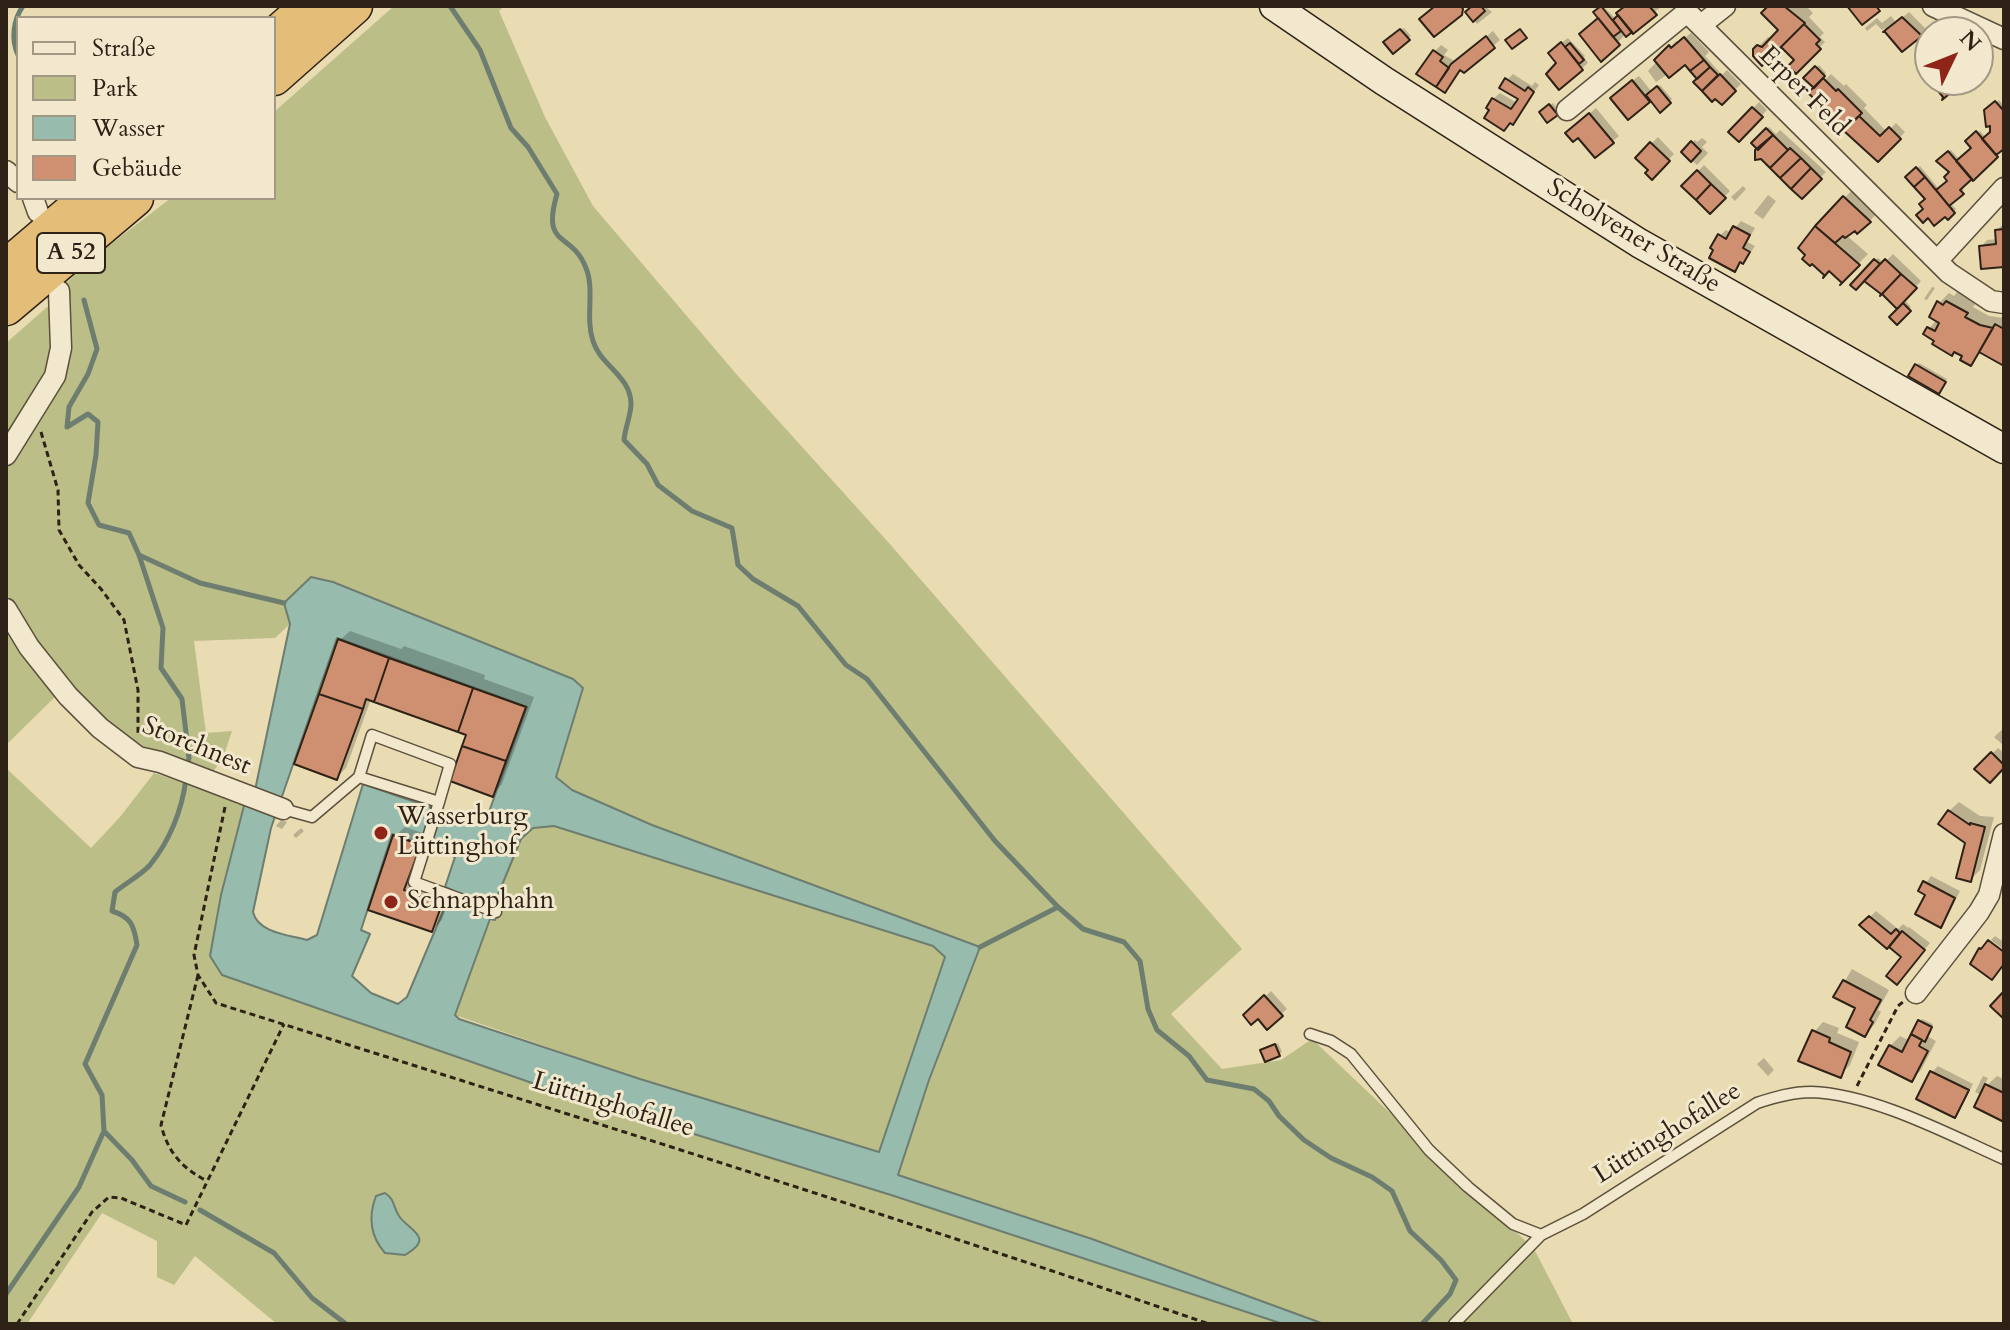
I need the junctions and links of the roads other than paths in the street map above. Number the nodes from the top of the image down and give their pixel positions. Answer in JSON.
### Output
{"nodes":[{"id":1,"x":309,"y":6,"type":"edge"},
{"id":2,"x":354,"y":6,"type":"edge"},
{"id":3,"x":1274,"y":6,"type":"edge"},
{"id":4,"x":1725,"y":6,"type":"edge"},
{"id":5,"x":1933,"y":6,"type":"edge"},
{"id":6,"x":1689,"y":14,"type":"edge"},
{"id":7,"x":276,"y":35,"type":"edge"},
{"id":8,"x":2004,"y":39,"type":"edge"},
{"id":9,"x":276,"y":75,"type":"edge"},
{"id":10,"x":1567,"y":110,"type":"dead end"},
{"id":11,"x":2004,"y":188,"type":"edge"},
{"id":12,"x":86,"y":200,"type":"edge"},
{"id":13,"x":133,"y":200,"type":"edge"},
{"id":14,"x":1937,"y":261,"type":"junction"},
{"id":15,"x":6,"y":268,"type":"edge"},
{"id":16,"x":59,"y":291,"type":"dead end"},
{"id":17,"x":2004,"y":303,"type":"edge"},
{"id":18,"x":6,"y":307,"type":"edge"},
{"id":19,"x":2004,"y":449,"type":"edge"},
{"id":20,"x":6,"y":455,"type":"edge"},
{"id":21,"x":6,"y":609,"type":"edge"},
{"id":22,"x":359,"y":777,"type":"junction"},
{"id":23,"x":438,"y":804,"type":"junction"},
{"id":24,"x":283,"y":809,"type":"joint"},
{"id":25,"x":2004,"y":834,"type":"edge"},
{"id":26,"x":496,"y":912,"type":"dead end"},
{"id":27,"x":1916,"y":993,"type":"road end"},
{"id":28,"x":1310,"y":1034,"type":"dead end"},
{"id":29,"x":2004,"y":1159,"type":"edge"},
{"id":30,"x":1541,"y":1235,"type":"junction"},
{"id":31,"x":1454,"y":1324,"type":"edge"}],
"edges":[{"from":1,"to":7,"type":"highway"},
{"from":2,"to":9,"type":"highway"},
{"from":3,"to":19,"type":"main road","name":"Scholvener Straße"},
{"from":4,"to":6,"type":"street"},
{"from":5,"to":8,"type":"street"},
{"from":6,"to":10,"type":"street"},
{"from":6,"to":14,"type":"street","name":"Erper Feld"},
{"from":11,"to":14,"type":"street"},
{"from":12,"to":15,"type":"highway","number":"A 52"},
{"from":13,"to":18,"type":"highway","number":"A 52"},
{"from":14,"to":17,"type":"street","name":"Erper Feld"},
{"from":16,"to":20,"type":"street"},
{"from":21,"to":24,"type":"street","name":"Storchnest"},
{"from":22,"to":23,"type":"lane"},
{"from":22,"to":23,"type":"lane"},
{"from":22,"to":24,"type":"lane"},
{"from":23,"to":26,"type":"lane"},
{"from":25,"to":27,"type":"street"},
{"from":28,"to":30,"type":"lane"},
{"from":29,"to":30,"type":"lane","name":"Lüttinghofallee"},
{"from":30,"to":31,"type":"lane","name":"Lüttinghofallee"}]}
